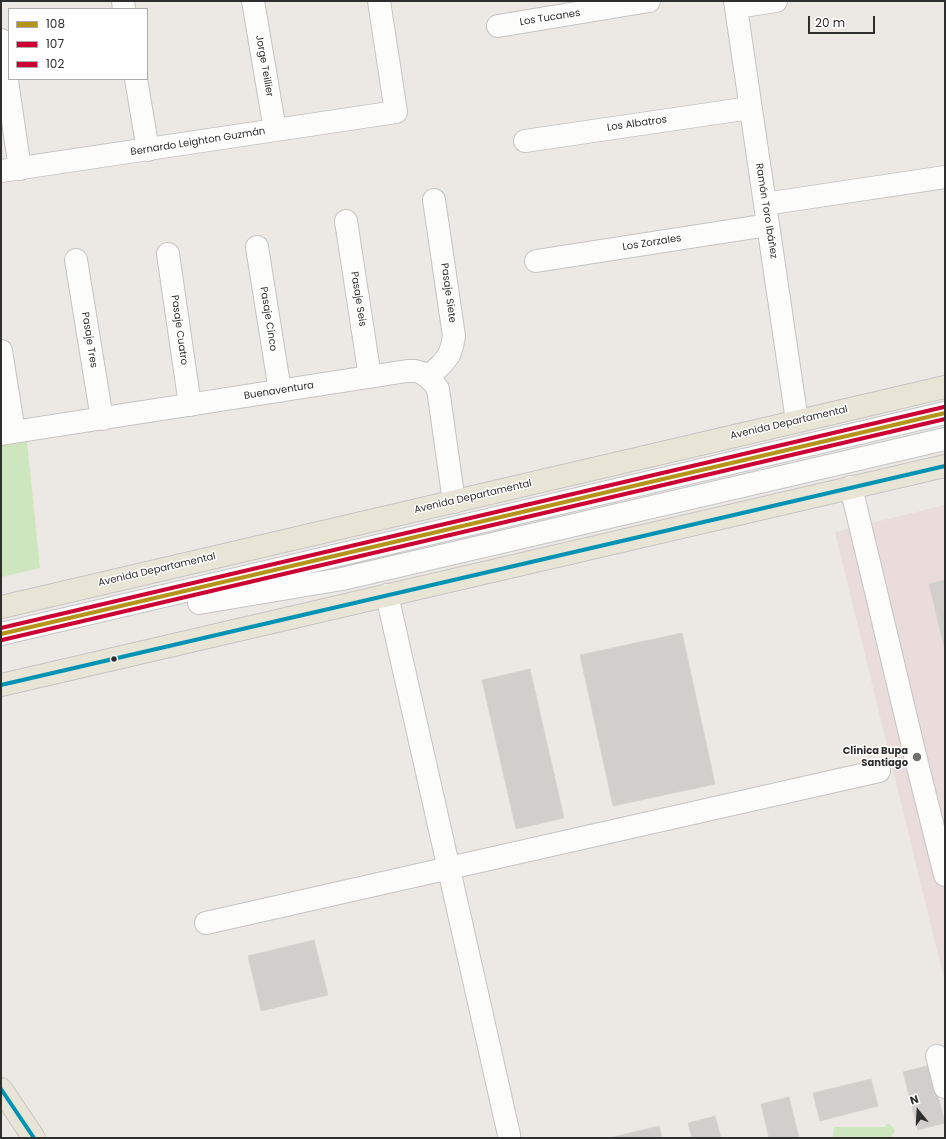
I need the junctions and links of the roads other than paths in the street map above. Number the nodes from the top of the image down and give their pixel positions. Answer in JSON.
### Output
{"nodes":[{"id":1,"x":253,"y":1,"type":"edge"},
{"id":2,"x":380,"y":1,"type":"edge"},
{"id":3,"x":649,"y":1,"type":"edge"},
{"id":4,"x":776,"y":1,"type":"edge"},
{"id":5,"x":735,"y":4,"type":"edge"},
{"id":6,"x":498,"y":26,"type":"dead end"},
{"id":7,"x":1,"y":40,"type":"edge"},
{"id":8,"x":136,"y":80,"type":"edge"},
{"id":9,"x":750,"y":108,"type":"junction"},
{"id":10,"x":275,"y":130,"type":"junction"},
{"id":11,"x":524,"y":141,"type":"dead end"},
{"id":12,"x":148,"y":150,"type":"junction"},
{"id":13,"x":11,"y":170,"type":"edge"},
{"id":14,"x":945,"y":177,"type":"edge"},
{"id":15,"x":434,"y":200,"type":"dead end"},
{"id":16,"x":767,"y":215,"type":"junction"},
{"id":17,"x":346,"y":221,"type":"dead end"},
{"id":18,"x":257,"y":247,"type":"dead end"},
{"id":19,"x":168,"y":254,"type":"dead end"},
{"id":20,"x":76,"y":260,"type":"dead end"},
{"id":21,"x":536,"y":261,"type":"dead end"},
{"id":22,"x":1,"y":351,"type":"edge"},
{"id":23,"x":370,"y":377,"type":"junction"},
{"id":24,"x":428,"y":377,"type":"junction"},
{"id":25,"x":945,"y":387,"type":"edge"},
{"id":26,"x":280,"y":391,"type":"junction"},
{"id":27,"x":190,"y":405,"type":"junction"},
{"id":28,"x":945,"y":413,"type":"edge"},
{"id":29,"x":102,"y":419,"type":"junction"},
{"id":30,"x":797,"y":421,"type":"junction"},
{"id":31,"x":7,"y":434,"type":"edge"},
{"id":32,"x":945,"y":440,"type":"edge"},
{"id":33,"x":872,"y":457,"type":"junction"},
{"id":34,"x":945,"y":462,"type":"edge"},
{"id":35,"x":945,"y":466,"type":"edge"},
{"id":36,"x":851,"y":487,"type":"junction"},
{"id":37,"x":454,"y":502,"type":"junction"},
{"id":38,"x":387,"y":595,"type":"junction"},
{"id":39,"x":1,"y":607,"type":"edge"},
{"id":40,"x":1,"y":634,"type":"edge"},
{"id":41,"x":1,"y":648,"type":"edge"},
{"id":42,"x":1,"y":685,"type":"edge"},
{"id":43,"x":879,"y":771,"type":"dead end"},
{"id":44,"x":449,"y":868,"type":"junction"},
{"id":45,"x":945,"y":875,"type":"edge"},
{"id":46,"x":206,"y":923,"type":"dead end"},
{"id":47,"x":937,"y":1056,"type":"dead end"},
{"id":48,"x":945,"y":1088,"type":"edge"},
{"id":49,"x":1,"y":1089,"type":"edge"},
{"id":50,"x":509,"y":1135,"type":"dead end"},
{"id":51,"x":34,"y":1138,"type":"edge"}],
"edges":[{"from":1,"to":10,"type":"street","name":"Jorge Teillier"},
{"from":2,"to":10,"type":"street","name":"Bernardo Leighton Guzmán"},
{"from":3,"to":6,"type":"street","name":"Los Tucanes"},
{"from":4,"to":5,"type":"street"},
{"from":5,"to":9,"type":"street","name":"Ramón Toro Ibáñez"},
{"from":7,"to":13,"type":"street"},
{"from":8,"to":12,"type":"street"},
{"from":9,"to":11,"type":"street","name":"Los Albatros"},
{"from":9,"to":16,"type":"street","name":"Ramón Toro Ibáñez"},
{"from":10,"to":12,"type":"street","name":"Bernardo Leighton Guzmán"},
{"from":12,"to":13,"type":"street","name":"Bernardo Leighton Guzmán"},
{"from":14,"to":16,"type":"street","name":"Los Zorzales"},
{"from":15,"to":24,"type":"street","name":"Pasaje Siete"},
{"from":16,"to":21,"type":"street","name":"Los Zorzales"},
{"from":16,"to":30,"type":"street","name":"Ramón Toro Ibáñez"},
{"from":17,"to":23,"type":"street","name":"Pasaje Seis"},
{"from":18,"to":26,"type":"street","name":"Pasaje Cinco"},
{"from":19,"to":27,"type":"street","name":"Pasaje Cuatro"},
{"from":20,"to":29,"type":"street","name":"Pasaje Tres"},
{"from":22,"to":31,"type":"street"},
{"from":23,"to":24,"type":"street","name":"Buenaventura"},
{"from":23,"to":26,"type":"street","name":"Buenaventura"},
{"from":24,"to":37,"type":"street"},
{"from":25,"to":30,"type":"main road","name":"Avenida Departamental"},
{"from":26,"to":27,"type":"street","name":"Buenaventura"},
{"from":27,"to":29,"type":"street","name":"Buenaventura"},
{"from":28,"to":40,"type":"street"},
{"from":29,"to":31,"type":"street","name":"Buenaventura"},
{"from":30,"to":37,"type":"main road","name":"Avenida Departamental"},
{"from":32,"to":33,"type":"street"},
{"from":33,"to":34,"type":"street"},
{"from":33,"to":41,"type":"street"},
{"from":35,"to":36,"type":"main road"},
{"from":36,"to":38,"type":"main road"},
{"from":36,"to":45,"type":"street"},
{"from":37,"to":39,"type":"main road","name":"Avenida Departamental"},
{"from":38,"to":42,"type":"main road"},
{"from":38,"to":44,"type":"street"},
{"from":43,"to":44,"type":"street"},
{"from":44,"to":46,"type":"street"},
{"from":44,"to":50,"type":"street"},
{"from":47,"to":48,"type":"street"},
{"from":49,"to":51,"type":"main road"}]}
